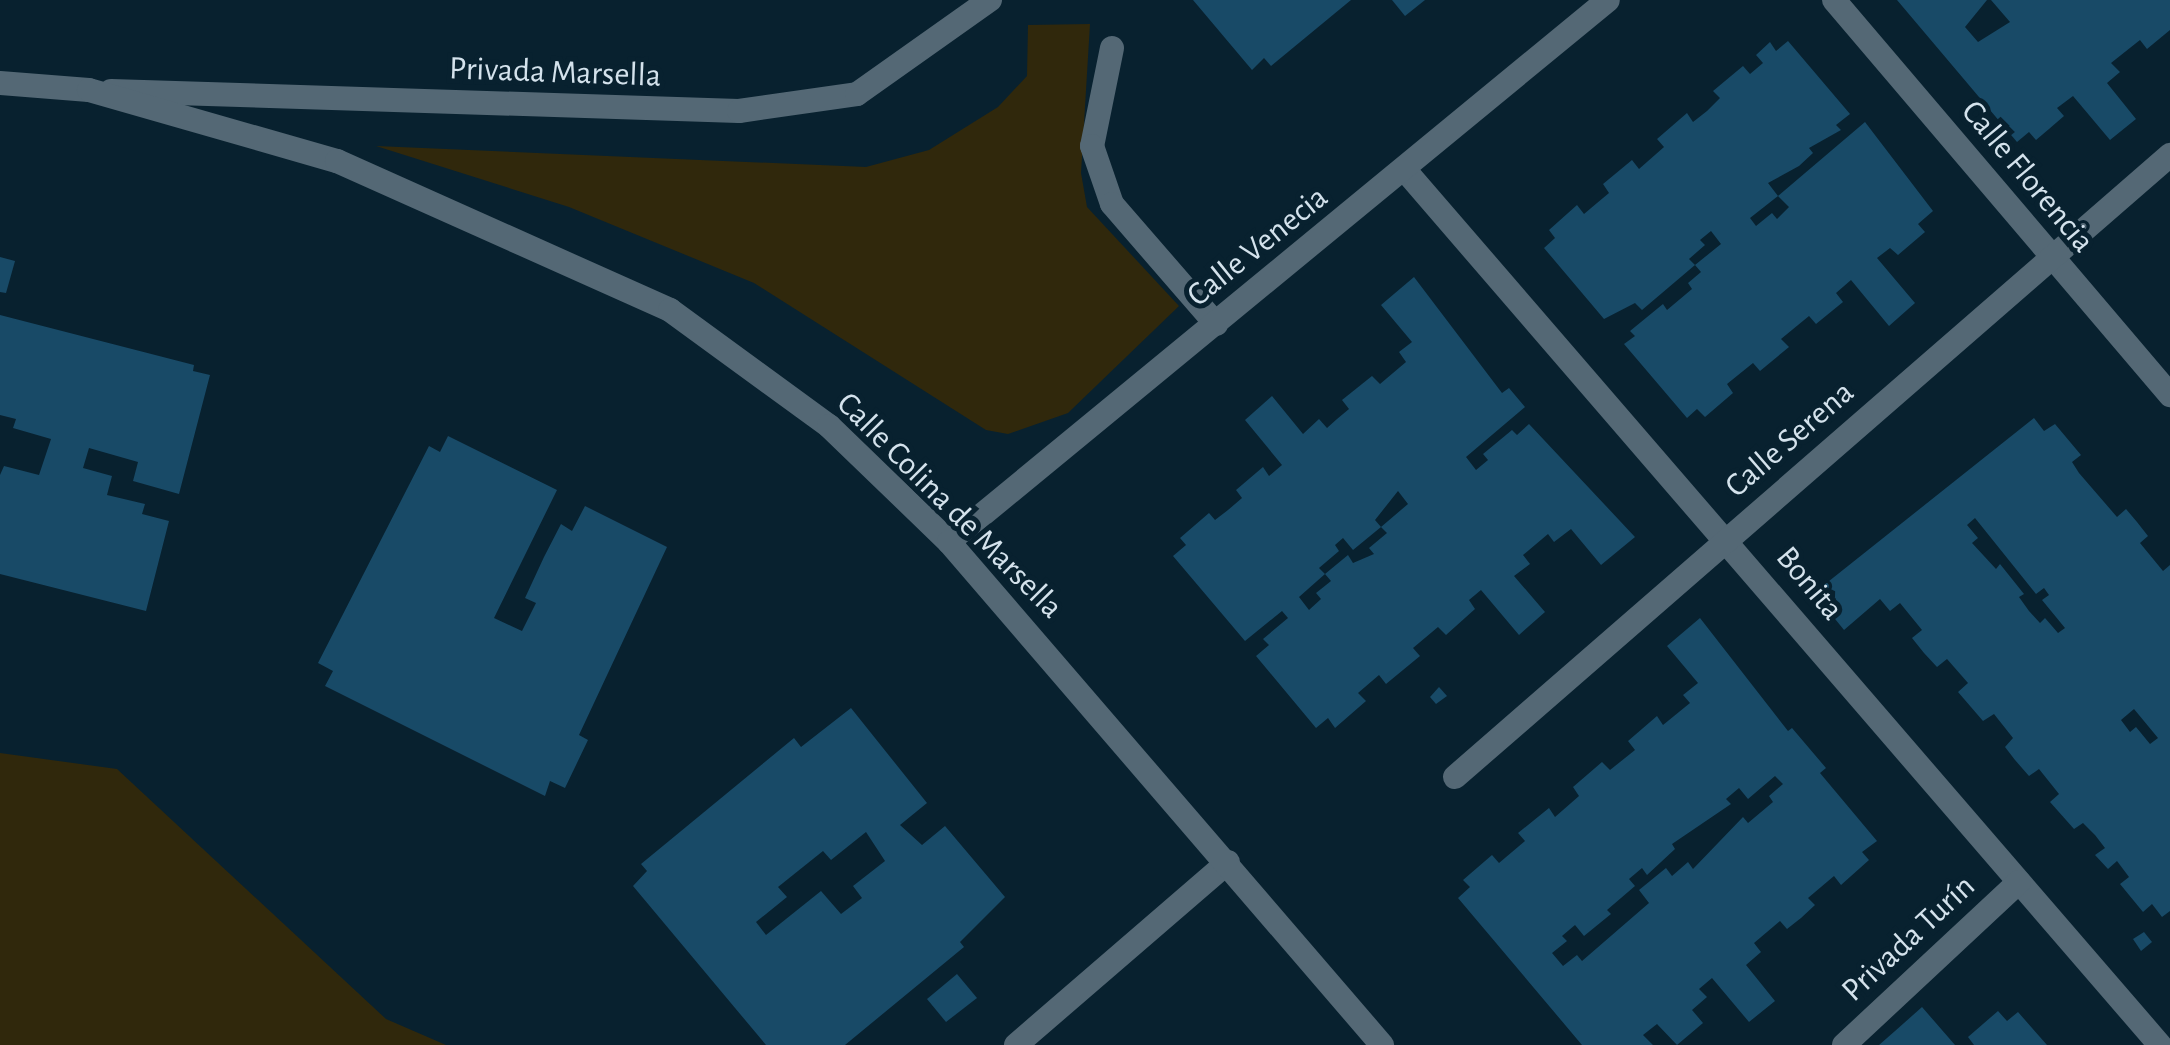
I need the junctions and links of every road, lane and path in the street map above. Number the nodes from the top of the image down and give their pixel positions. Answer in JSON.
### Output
{"nodes":[{"id":1,"x":989,"y":0,"type":"edge"},
{"id":2,"x":1608,"y":0,"type":"edge"},
{"id":3,"x":1834,"y":0,"type":"edge"},
{"id":4,"x":1112,"y":48,"type":"dead end"},
{"id":5,"x":0,"y":83,"type":"edge"},
{"id":6,"x":88,"y":90,"type":"junction"},
{"id":7,"x":2170,"y":155,"type":"edge"},
{"id":8,"x":1404,"y":169,"type":"junction"},
{"id":9,"x":2050,"y":256,"type":"junction"},
{"id":10,"x":1216,"y":324,"type":"junction"},
{"id":11,"x":2170,"y":395,"type":"edge"},
{"id":12,"x":1727,"y":539,"type":"junction"},
{"id":13,"x":949,"y":542,"type":"junction"},
{"id":14,"x":1455,"y":777,"type":"dead end"},
{"id":15,"x":1228,"y":862,"type":"junction"},
{"id":16,"x":2019,"y":882,"type":"junction"},
{"id":17,"x":1016,"y":1045,"type":"edge"},
{"id":18,"x":1382,"y":1045,"type":"edge"},
{"id":19,"x":1844,"y":1045,"type":"edge"},
{"id":20,"x":2160,"y":1045,"type":"edge"}],
"edges":[{"from":1,"to":6,"type":"street","name":"Privada Marsella"},
{"from":2,"to":8,"type":"street","name":"Calle Venecia"},
{"from":3,"to":9,"type":"street","name":"Calle Florencia"},
{"from":4,"to":10,"type":"street"},
{"from":5,"to":6,"type":"street","name":"Calle Colina de Marsella"},
{"from":6,"to":13,"type":"street","name":"Calle Colina de Marsella"},
{"from":7,"to":9,"type":"street","name":"Calle Serena"},
{"from":8,"to":10,"type":"street","name":"Calle Venecia"},
{"from":8,"to":12,"type":"street","name":"Bonita"},
{"from":9,"to":11,"type":"street","name":"Calle Florencia"},
{"from":9,"to":12,"type":"street","name":"Calle Serena"},
{"from":10,"to":13,"type":"street","name":"Calle Venecia"},
{"from":12,"to":14,"type":"street","name":"Calle Serena"},
{"from":12,"to":16,"type":"street","name":"Bonita"},
{"from":13,"to":15,"type":"street","name":"Calle Colina de Marsella"},
{"from":15,"to":17,"type":"street"},
{"from":15,"to":18,"type":"street","name":"Calle Colina de Marsella"},
{"from":16,"to":19,"type":"street","name":"Privada Turín"},
{"from":16,"to":20,"type":"street","name":"Bonita"}]}
